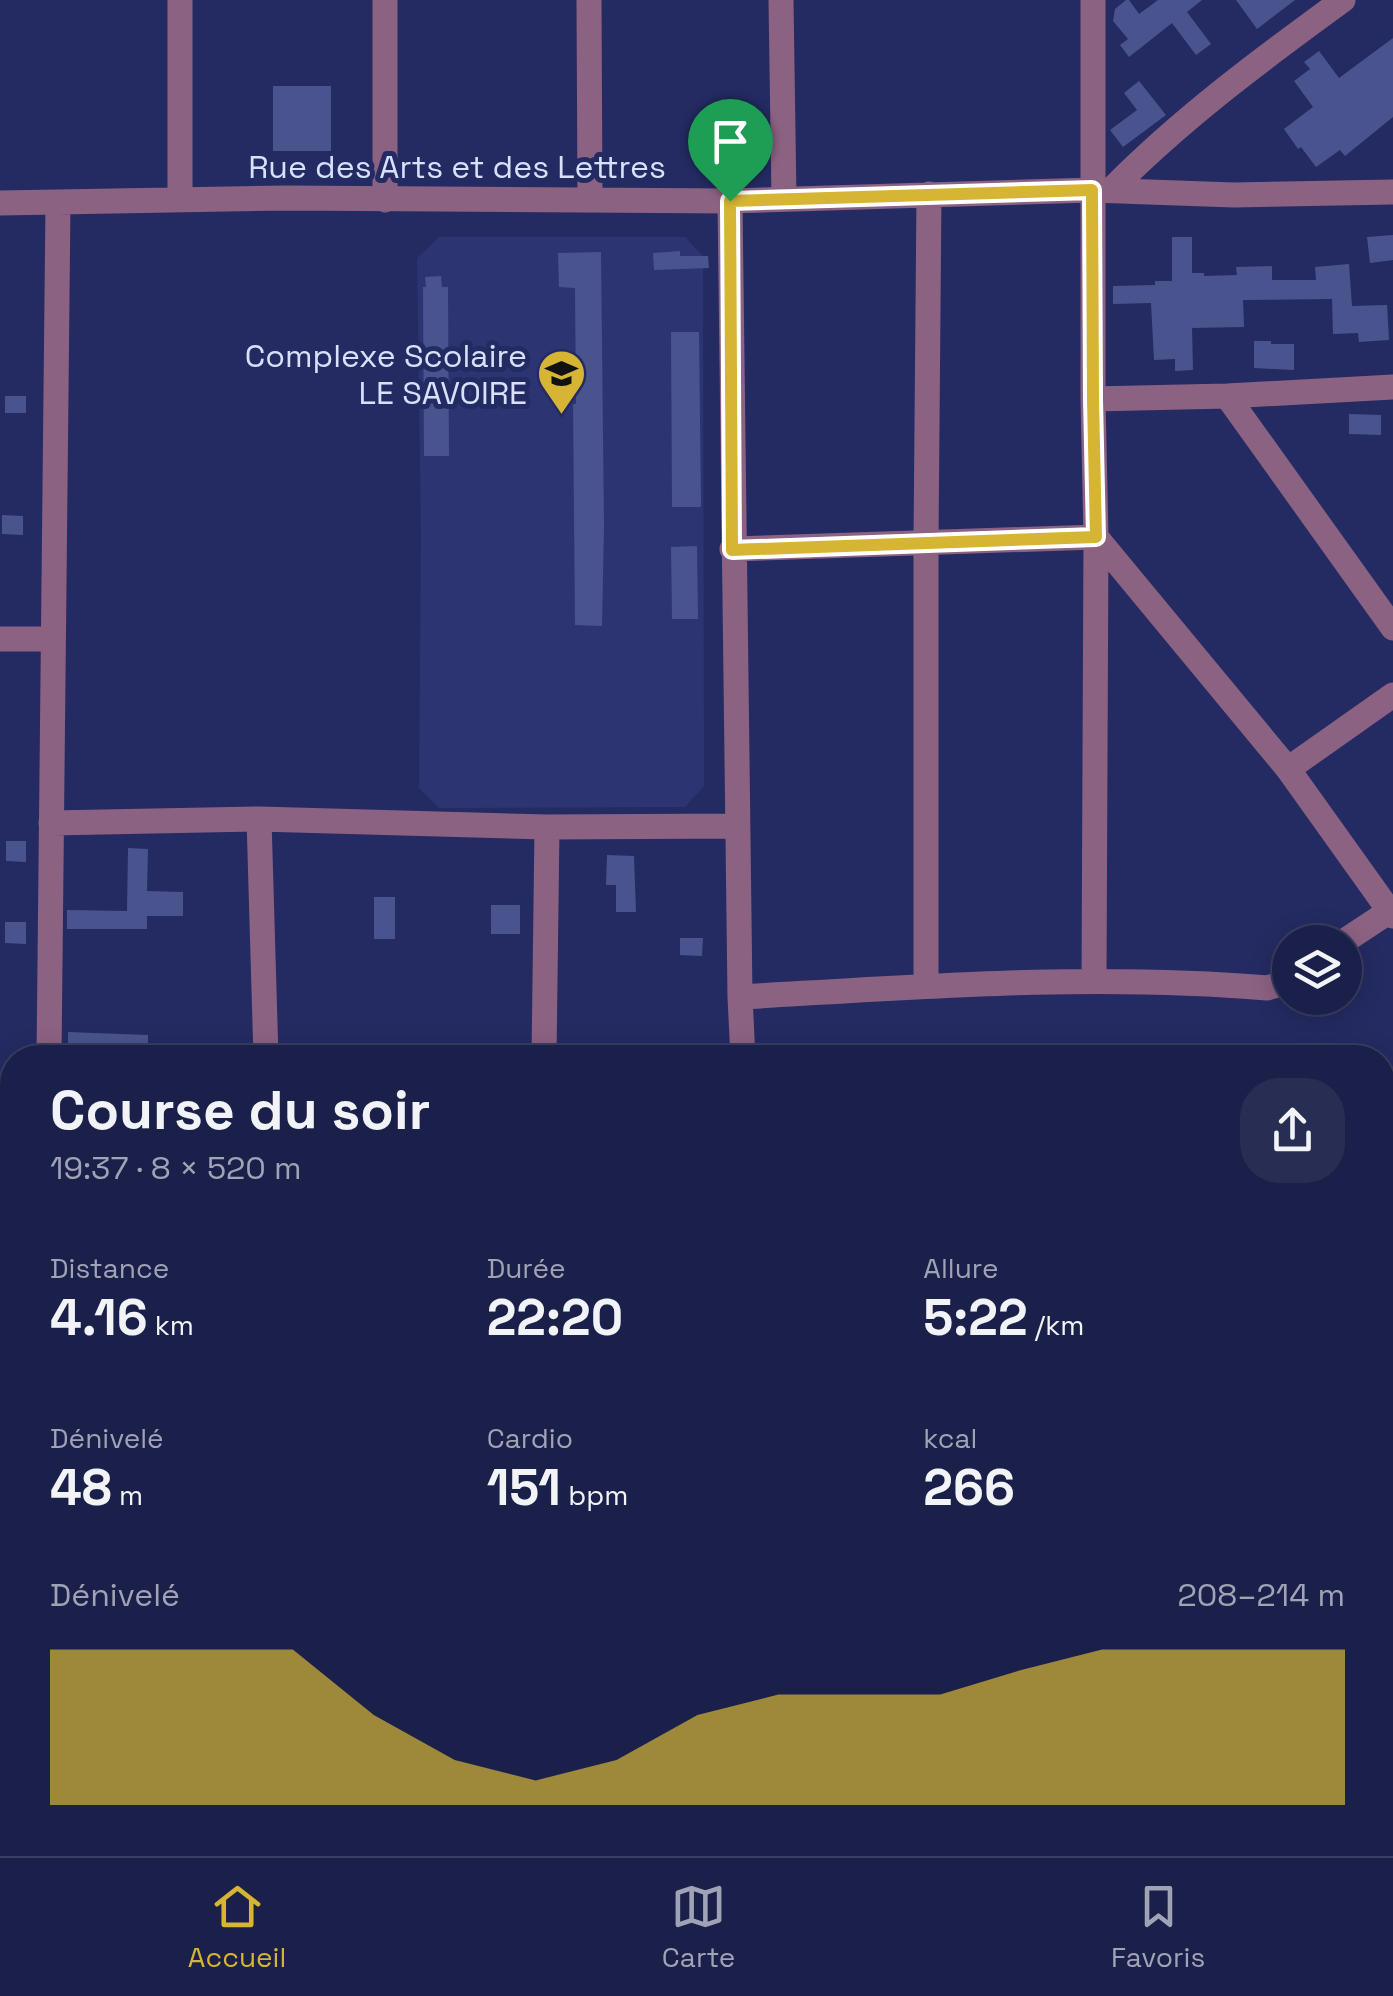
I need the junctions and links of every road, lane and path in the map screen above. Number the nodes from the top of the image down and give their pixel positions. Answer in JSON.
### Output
{"nodes":[{"id":1,"x":180,"y":0,"type":"edge"},
{"id":2,"x":385,"y":0,"type":"edge"},
{"id":3,"x":589,"y":0,"type":"edge"},
{"id":4,"x":781,"y":0,"type":"edge"},
{"id":5,"x":1093,"y":0,"type":"edge"},
{"id":6,"x":1343,"y":0,"type":"edge"},
{"id":7,"x":1102,"y":190,"type":"junction"},
{"id":8,"x":1391,"y":191,"type":"edge"},
{"id":9,"x":929,"y":194,"type":"junction"},
{"id":10,"x":784,"y":198,"type":"junction"},
{"id":11,"x":180,"y":199,"type":"junction"},
{"id":12,"x":386,"y":200,"type":"junction"},
{"id":13,"x":590,"y":200,"type":"junction"},
{"id":14,"x":730,"y":201,"type":"junction"},
{"id":15,"x":0,"y":203,"type":"edge"},
{"id":16,"x":58,"y":203,"type":"junction"},
{"id":17,"x":1393,"y":388,"type":"edge"},
{"id":18,"x":1227,"y":396,"type":"junction"},
{"id":19,"x":1093,"y":399,"type":"junction"},
{"id":20,"x":1096,"y":537,"type":"junction"},
{"id":21,"x":926,"y":542,"type":"junction"},
{"id":22,"x":732,"y":550,"type":"junction"},
{"id":23,"x":1393,"y":628,"type":"edge"},
{"id":24,"x":0,"y":639,"type":"edge"},
{"id":25,"x":53,"y":639,"type":"junction"},
{"id":26,"x":1393,"y":696,"type":"edge"},
{"id":27,"x":1288,"y":769,"type":"junction"},
{"id":28,"x":259,"y":819,"type":"junction"},
{"id":29,"x":51,"y":824,"type":"junction"},
{"id":30,"x":737,"y":826,"type":"junction"},
{"id":31,"x":547,"y":827,"type":"junction"},
{"id":32,"x":1392,"y":912,"type":"edge"},
{"id":33,"x":1362,"y":930,"type":"edge"},
{"id":34,"x":1094,"y":981,"type":"junction"},
{"id":35,"x":926,"y":986,"type":"junction"},
{"id":36,"x":1272,"y":987,"type":"edge"},
{"id":37,"x":740,"y":998,"type":"junction"},
{"id":38,"x":49,"y":1045,"type":"edge"},
{"id":39,"x":266,"y":1045,"type":"edge"},
{"id":40,"x":544,"y":1045,"type":"edge"},
{"id":41,"x":742,"y":1045,"type":"edge"}],
"edges":[{"from":1,"to":11,"type":"street"},
{"from":2,"to":12,"type":"street"},
{"from":3,"to":13,"type":"street"},
{"from":4,"to":10,"type":"street"},
{"from":5,"to":7,"type":"street"},
{"from":6,"to":7,"type":"street"},
{"from":7,"to":8,"type":"street","name":"Rue des Arts et des Lettres"},
{"from":7,"to":9,"type":"street","name":"Rue des Arts et des Lettres"},
{"from":7,"to":19,"type":"street"},
{"from":9,"to":10,"type":"street","name":"Rue des Arts et des Lettres"},
{"from":9,"to":21,"type":"street"},
{"from":10,"to":14,"type":"street","name":"Rue des Arts et des Lettres"},
{"from":11,"to":12,"type":"street","name":"Rue des Arts et des Lettres"},
{"from":11,"to":16,"type":"street","name":"Rue des Arts et des Lettres"},
{"from":12,"to":13,"type":"street","name":"Rue des Arts et des Lettres"},
{"from":13,"to":14,"type":"street","name":"Rue des Arts et des Lettres"},
{"from":14,"to":22,"type":"street"},
{"from":15,"to":16,"type":"street","name":"Rue des Arts et des Lettres"},
{"from":16,"to":25,"type":"street"},
{"from":17,"to":18,"type":"street"},
{"from":18,"to":19,"type":"street"},
{"from":18,"to":23,"type":"street"},
{"from":19,"to":20,"type":"street"},
{"from":20,"to":21,"type":"street"},
{"from":20,"to":27,"type":"street"},
{"from":20,"to":34,"type":"street"},
{"from":21,"to":22,"type":"street"},
{"from":21,"to":35,"type":"street"},
{"from":22,"to":30,"type":"street"},
{"from":24,"to":25,"type":"street"},
{"from":25,"to":29,"type":"street"},
{"from":26,"to":27,"type":"street"},
{"from":27,"to":32,"type":"street"},
{"from":28,"to":29,"type":"street"},
{"from":28,"to":31,"type":"street"},
{"from":28,"to":39,"type":"street"},
{"from":29,"to":38,"type":"street"},
{"from":30,"to":31,"type":"street"},
{"from":30,"to":37,"type":"street"},
{"from":31,"to":40,"type":"street"},
{"from":32,"to":33,"type":"street"},
{"from":34,"to":35,"type":"street"},
{"from":34,"to":36,"type":"street"},
{"from":35,"to":37,"type":"street"},
{"from":37,"to":41,"type":"street"}]}
